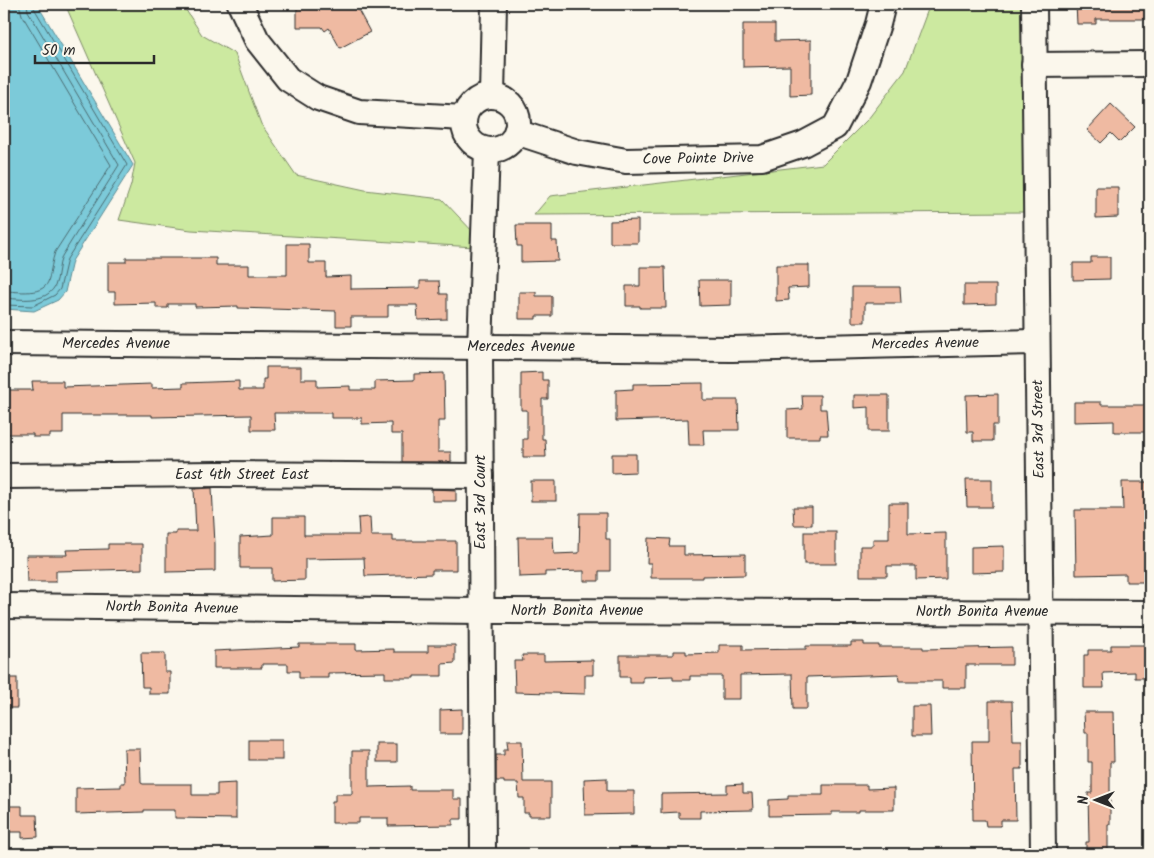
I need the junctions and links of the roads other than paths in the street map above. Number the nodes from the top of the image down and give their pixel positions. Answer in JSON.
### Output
{"nodes":[{"id":1,"x":240,"y":4,"type":"edge"},
{"id":2,"x":494,"y":4,"type":"edge"},
{"id":3,"x":883,"y":4,"type":"edge"},
{"id":4,"x":1034,"y":4,"type":"edge"},
{"id":5,"x":1150,"y":64,"type":"edge"},
{"id":6,"x":1034,"y":66,"type":"junction"},
{"id":7,"x":492,"y":96,"type":"junction"},
{"id":8,"x":464,"y":118,"type":"junction"},
{"id":9,"x":516,"y":132,"type":"junction"},
{"id":10,"x":487,"y":150,"type":"junction"},
{"id":11,"x":1037,"y":342,"type":"junction"},
{"id":12,"x":4,"y":343,"type":"edge"},
{"id":13,"x":480,"y":347,"type":"junction"},
{"id":14,"x":4,"y":476,"type":"edge"},
{"id":15,"x":481,"y":476,"type":"junction"},
{"id":16,"x":4,"y":606,"type":"edge"},
{"id":17,"x":481,"y":611,"type":"junction"},
{"id":18,"x":1041,"y":612,"type":"junction"},
{"id":19,"x":1150,"y":613,"type":"edge"},
{"id":20,"x":483,"y":854,"type":"edge"},
{"id":21,"x":1043,"y":854,"type":"edge"}],
"edges":[{"from":1,"to":8,"type":"street"},
{"from":2,"to":7,"type":"street"},
{"from":3,"to":9,"type":"street","name":"Cove Pointe Drive"},
{"from":4,"to":6,"type":"street","name":"East 3rd Street"},
{"from":5,"to":6,"type":"street"},
{"from":6,"to":11,"type":"street","name":"East 3rd Street"},
{"from":7,"to":8,"type":"street"},
{"from":7,"to":9,"type":"street"},
{"from":8,"to":10,"type":"street"},
{"from":9,"to":10,"type":"street"},
{"from":10,"to":13,"type":"street","name":"East 3rd Court"},
{"from":11,"to":13,"type":"street","name":"Mercedes Avenue"},
{"from":11,"to":18,"type":"street","name":"East 3rd Street"},
{"from":12,"to":13,"type":"street","name":"Mercedes Avenue"},
{"from":13,"to":15,"type":"street","name":"East 3rd Court"},
{"from":14,"to":15,"type":"street","name":"East 4th Street East"},
{"from":15,"to":17,"type":"street","name":"East 3rd Court"},
{"from":16,"to":17,"type":"street","name":"North Bonita Avenue"},
{"from":17,"to":18,"type":"street","name":"North Bonita Avenue"},
{"from":17,"to":20,"type":"street","name":"East 3rd Court"},
{"from":18,"to":19,"type":"street","name":"North Bonita Avenue"},
{"from":18,"to":21,"type":"street","name":"East 3rd Street"}]}
